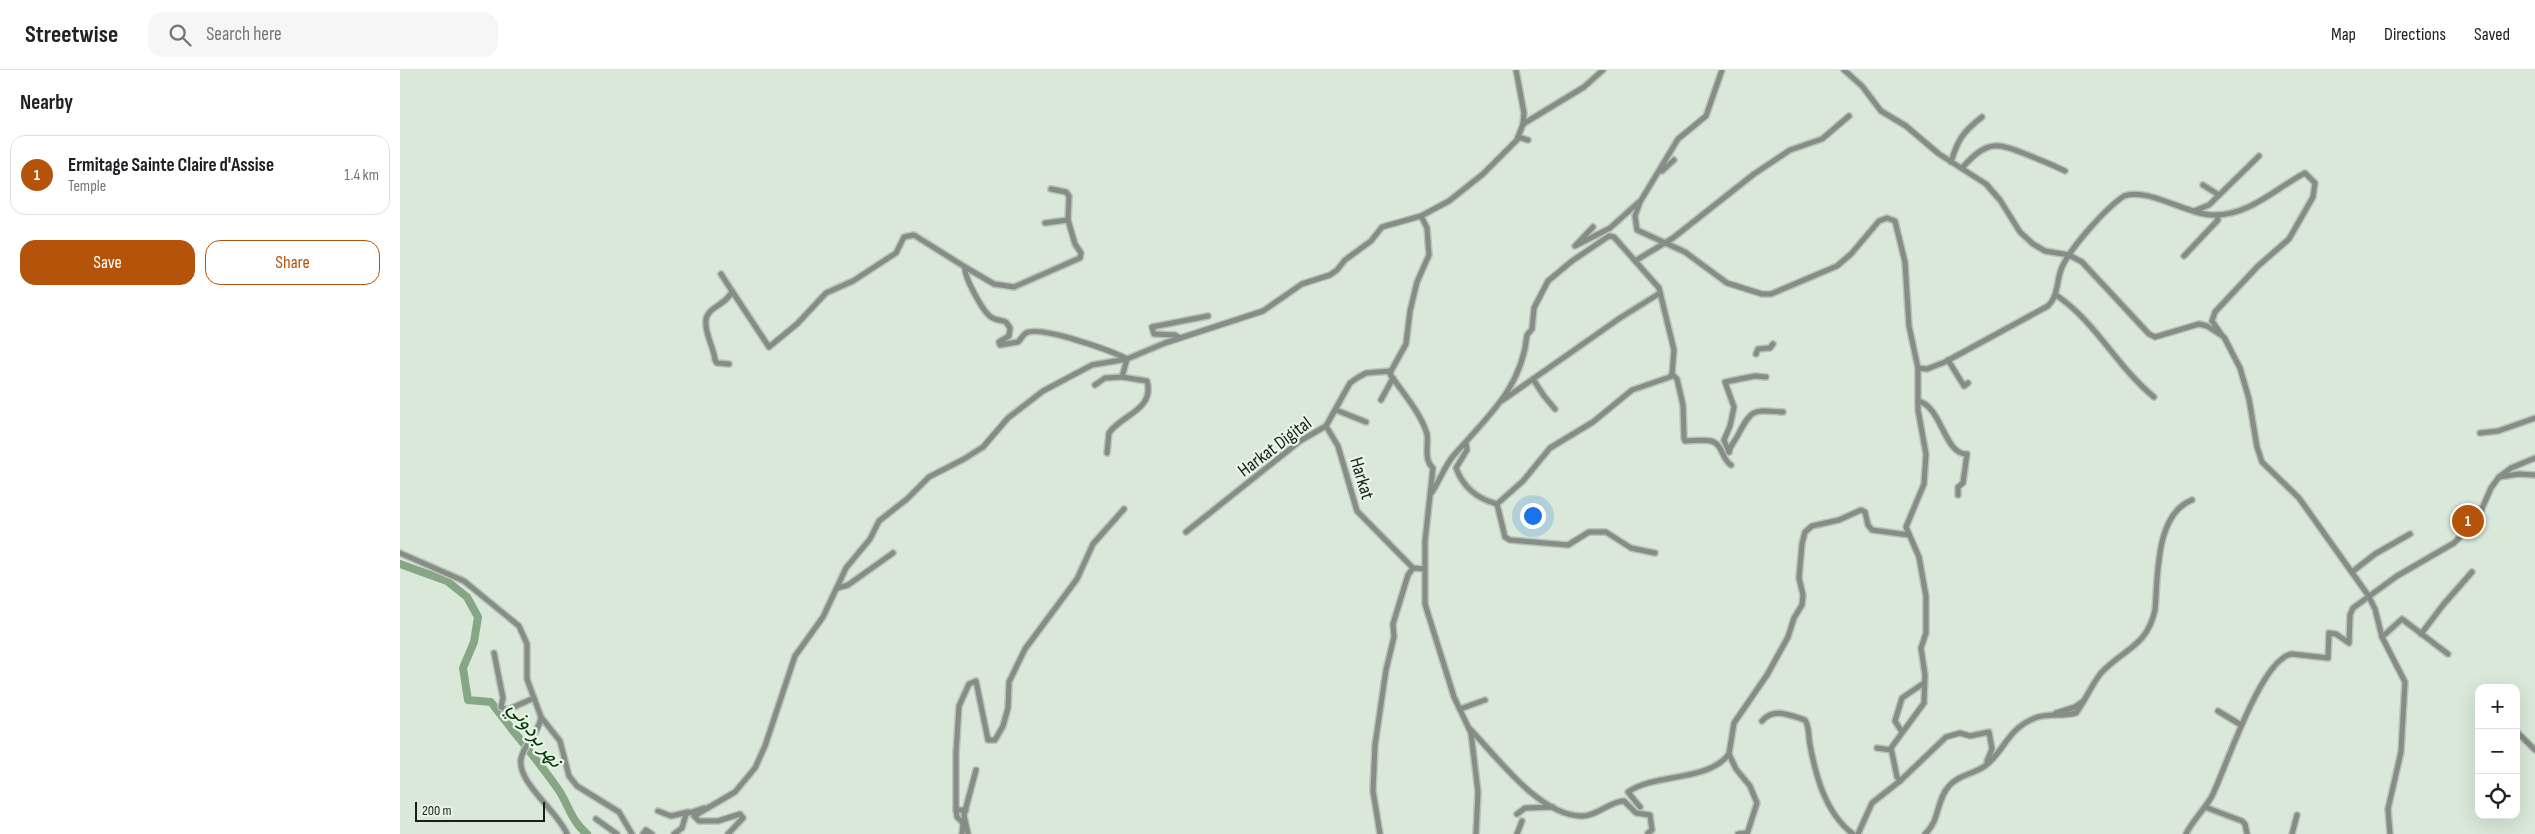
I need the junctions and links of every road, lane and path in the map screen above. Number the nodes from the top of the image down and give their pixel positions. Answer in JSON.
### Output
{"nodes":[{"id":1,"x":1516,"y":70,"type":"edge"},
{"id":2,"x":1603,"y":70,"type":"edge"},
{"id":3,"x":1722,"y":70,"type":"edge"},
{"id":4,"x":1844,"y":70,"type":"edge"},
{"id":5,"x":1849,"y":116,"type":"dead end"},
{"id":6,"x":1982,"y":117,"type":"dead end"},
{"id":7,"x":1523,"y":124,"type":"junction"},
{"id":8,"x":1518,"y":137,"type":"junction"},
{"id":9,"x":1528,"y":140,"type":"dead end"},
{"id":10,"x":2259,"y":156,"type":"dead end"},
{"id":11,"x":1674,"y":160,"type":"dead end"},
{"id":12,"x":1951,"y":162,"type":"junction"},
{"id":13,"x":1962,"y":168,"type":"junction"},
{"id":14,"x":2065,"y":170,"type":"dead end"},
{"id":15,"x":1656,"y":177,"type":"junction"},
{"id":16,"x":2203,"y":185,"type":"dead end"},
{"id":17,"x":1051,"y":189,"type":"dead end"},
{"id":18,"x":2219,"y":195,"type":"junction"},
{"id":19,"x":1641,"y":201,"type":"junction"},
{"id":20,"x":2194,"y":211,"type":"junction"},
{"id":21,"x":2217,"y":215,"type":"junction"},
{"id":22,"x":1421,"y":216,"type":"junction"},
{"id":23,"x":1068,"y":220,"type":"junction"},
{"id":24,"x":1045,"y":223,"type":"dead end"},
{"id":25,"x":1593,"y":227,"type":"dead end"},
{"id":26,"x":1665,"y":243,"type":"junction"},
{"id":27,"x":2069,"y":255,"type":"junction"},
{"id":28,"x":2184,"y":256,"type":"dead end"},
{"id":29,"x":1635,"y":261,"type":"junction"},
{"id":30,"x":965,"y":267,"type":"junction"},
{"id":31,"x":721,"y":274,"type":"dead end"},
{"id":32,"x":732,"y":291,"type":"junction"},
{"id":33,"x":1660,"y":293,"type":"junction"},
{"id":34,"x":2056,"y":295,"type":"junction"},
{"id":35,"x":1208,"y":316,"type":"dead end"},
{"id":36,"x":2222,"y":334,"type":"junction"},
{"id":37,"x":1181,"y":338,"type":"junction"},
{"id":38,"x":1773,"y":344,"type":"dead end"},
{"id":39,"x":1756,"y":354,"type":"dead end"},
{"id":40,"x":1127,"y":359,"type":"junction"},
{"id":41,"x":1948,"y":360,"type":"junction"},
{"id":42,"x":729,"y":364,"type":"dead end"},
{"id":43,"x":1918,"y":368,"type":"junction"},
{"id":44,"x":1391,"y":371,"type":"junction"},
{"id":45,"x":1672,"y":374,"type":"junction"},
{"id":46,"x":1766,"y":376,"type":"dead end"},
{"id":47,"x":1122,"y":378,"type":"junction"},
{"id":48,"x":1393,"y":378,"type":"junction"},
{"id":49,"x":1533,"y":379,"type":"junction"},
{"id":50,"x":1968,"y":383,"type":"dead end"},
{"id":51,"x":1095,"y":385,"type":"dead end"},
{"id":52,"x":2154,"y":397,"type":"dead end"},
{"id":53,"x":1381,"y":400,"type":"dead end"},
{"id":54,"x":1918,"y":401,"type":"junction"},
{"id":55,"x":1499,"y":404,"type":"junction"},
{"id":56,"x":1555,"y":409,"type":"dead end"},
{"id":57,"x":1336,"y":410,"type":"junction"},
{"id":58,"x":1784,"y":412,"type":"dead end"},
{"id":59,"x":2535,"y":418,"type":"edge"},
{"id":60,"x":1366,"y":422,"type":"dead end"},
{"id":61,"x":1326,"y":426,"type":"junction"},
{"id":62,"x":1315,"y":432,"type":"junction"},
{"id":63,"x":2480,"y":433,"type":"dead end"},
{"id":64,"x":1332,"y":438,"type":"junction"},
{"id":65,"x":1466,"y":443,"type":"junction"},
{"id":66,"x":1729,"y":452,"type":"junction"},
{"id":67,"x":1107,"y":453,"type":"dead end"},
{"id":68,"x":2535,"y":458,"type":"edge"},
{"id":69,"x":2535,"y":475,"type":"edge"},
{"id":70,"x":2499,"y":477,"type":"junction"},
{"id":71,"x":1431,"y":494,"type":"junction"},
{"id":72,"x":1958,"y":495,"type":"dead end"},
{"id":73,"x":2192,"y":500,"type":"dead end"},
{"id":74,"x":1497,"y":504,"type":"junction"},
{"id":75,"x":1124,"y":509,"type":"dead end"},
{"id":76,"x":1186,"y":532,"type":"dead end"},
{"id":77,"x":2410,"y":534,"type":"dead end"},
{"id":78,"x":1909,"y":535,"type":"junction"},
{"id":79,"x":400,"y":553,"type":"edge"},
{"id":80,"x":893,"y":553,"type":"dead end"},
{"id":81,"x":1655,"y":553,"type":"dead end"},
{"id":82,"x":1413,"y":568,"type":"junction"},
{"id":83,"x":1424,"y":569,"type":"junction"},
{"id":84,"x":2352,"y":572,"type":"junction"},
{"id":85,"x":2472,"y":572,"type":"dead end"},
{"id":86,"x":838,"y":588,"type":"junction"},
{"id":87,"x":2368,"y":595,"type":"junction"},
{"id":88,"x":2421,"y":634,"type":"junction"},
{"id":89,"x":2382,"y":637,"type":"junction"},
{"id":90,"x":494,"y":653,"type":"dead end"},
{"id":91,"x":2448,"y":654,"type":"dead end"},
{"id":92,"x":1924,"y":683,"type":"junction"},
{"id":93,"x":534,"y":698,"type":"junction"},
{"id":94,"x":1485,"y":700,"type":"dead end"},
{"id":95,"x":1460,"y":709,"type":"junction"},
{"id":96,"x":2218,"y":711,"type":"dead end"},
{"id":97,"x":541,"y":717,"type":"junction"},
{"id":98,"x":1762,"y":721,"type":"dead end"},
{"id":99,"x":2241,"y":725,"type":"junction"},
{"id":100,"x":1470,"y":728,"type":"junction"},
{"id":101,"x":1902,"y":732,"type":"junction"},
{"id":102,"x":2520,"y":735,"type":"edge"},
{"id":103,"x":1877,"y":748,"type":"dead end"},
{"id":104,"x":1891,"y":750,"type":"junction"},
{"id":105,"x":2535,"y":750,"type":"edge"},
{"id":106,"x":1728,"y":754,"type":"junction"},
{"id":107,"x":1984,"y":767,"type":"junction"},
{"id":108,"x":976,"y":770,"type":"dead end"},
{"id":109,"x":1900,"y":781,"type":"junction"},
{"id":110,"x":1554,"y":807,"type":"junction"},
{"id":111,"x":1640,"y":807,"type":"dead end"},
{"id":112,"x":2205,"y":807,"type":"junction"},
{"id":113,"x":708,"y":808,"type":"junction"},
{"id":114,"x":956,"y":810,"type":"junction"},
{"id":115,"x":966,"y":810,"type":"junction"},
{"id":116,"x":658,"y":811,"type":"dead end"},
{"id":117,"x":689,"y":812,"type":"junction"},
{"id":118,"x":1517,"y":814,"type":"dead end"},
{"id":119,"x":2296,"y":816,"type":"dead end"},
{"id":120,"x":596,"y":820,"type":"dead end"},
{"id":121,"x":1522,"y":821,"type":"dead end"},
{"id":122,"x":567,"y":834,"type":"edge"},
{"id":123,"x":617,"y":834,"type":"edge"},
{"id":124,"x":632,"y":834,"type":"edge"},
{"id":125,"x":643,"y":834,"type":"edge"},
{"id":126,"x":652,"y":834,"type":"edge"},
{"id":127,"x":674,"y":834,"type":"edge"},
{"id":128,"x":728,"y":834,"type":"edge"},
{"id":129,"x":962,"y":834,"type":"edge"},
{"id":130,"x":968,"y":834,"type":"edge"},
{"id":131,"x":1380,"y":834,"type":"edge"},
{"id":132,"x":1476,"y":834,"type":"edge"},
{"id":133,"x":1517,"y":834,"type":"edge"},
{"id":134,"x":1648,"y":834,"type":"edge"},
{"id":135,"x":1738,"y":834,"type":"edge"},
{"id":136,"x":1747,"y":834,"type":"edge"},
{"id":137,"x":1853,"y":834,"type":"edge"},
{"id":138,"x":1858,"y":834,"type":"edge"},
{"id":139,"x":1925,"y":834,"type":"edge"},
{"id":140,"x":2186,"y":834,"type":"edge"},
{"id":141,"x":2247,"y":834,"type":"edge"},
{"id":142,"x":2292,"y":834,"type":"edge"},
{"id":143,"x":2390,"y":834,"type":"edge"}],
"edges":[{"from":1,"to":7,"type":"street"},
{"from":2,"to":7,"type":"street"},
{"from":3,"to":15,"type":"street"},
{"from":4,"to":12,"type":"street"},
{"from":5,"to":26,"type":"street"},
{"from":6,"to":12,"type":"street"},
{"from":7,"to":8,"type":"street"},
{"from":8,"to":9,"type":"street"},
{"from":8,"to":22,"type":"street"},
{"from":10,"to":18,"type":"street"},
{"from":11,"to":15,"type":"street"},
{"from":12,"to":13,"type":"street"},
{"from":13,"to":14,"type":"street"},
{"from":13,"to":27,"type":"street"},
{"from":15,"to":19,"type":"street"},
{"from":16,"to":18,"type":"street"},
{"from":17,"to":23,"type":"street"},
{"from":18,"to":20,"type":"street"},
{"from":19,"to":25,"type":"street"},
{"from":19,"to":26,"type":"street"},
{"from":20,"to":21,"type":"street"},
{"from":20,"to":27,"type":"street"},
{"from":21,"to":28,"type":"street"},
{"from":21,"to":36,"type":"street"},
{"from":22,"to":37,"type":"street"},
{"from":22,"to":44,"type":"street"},
{"from":23,"to":24,"type":"street"},
{"from":23,"to":30,"type":"street"},
{"from":26,"to":29,"type":"street"},
{"from":26,"to":43,"type":"street"},
{"from":27,"to":34,"type":"street"},
{"from":27,"to":36,"type":"street"},
{"from":29,"to":33,"type":"street"},
{"from":29,"to":55,"type":"street"},
{"from":30,"to":32,"type":"street"},
{"from":30,"to":40,"type":"street"},
{"from":31,"to":32,"type":"street"},
{"from":32,"to":42,"type":"street"},
{"from":33,"to":45,"type":"street"},
{"from":33,"to":49,"type":"street"},
{"from":34,"to":41,"type":"street"},
{"from":34,"to":52,"type":"street"},
{"from":35,"to":37,"type":"street"},
{"from":36,"to":84,"type":"street"},
{"from":37,"to":40,"type":"street"},
{"from":38,"to":39,"type":"street"},
{"from":40,"to":47,"type":"street"},
{"from":40,"to":86,"type":"street"},
{"from":41,"to":43,"type":"street"},
{"from":41,"to":50,"type":"street"},
{"from":43,"to":54,"type":"street"},
{"from":44,"to":48,"type":"street"},
{"from":44,"to":57,"type":"street"},
{"from":45,"to":66,"type":"street"},
{"from":45,"to":74,"type":"street"},
{"from":46,"to":66,"type":"street"},
{"from":47,"to":51,"type":"street"},
{"from":47,"to":67,"type":"street"},
{"from":48,"to":53,"type":"street"},
{"from":48,"to":71,"type":"street"},
{"from":49,"to":55,"type":"street"},
{"from":49,"to":56,"type":"street"},
{"from":54,"to":72,"type":"street"},
{"from":54,"to":78,"type":"street"},
{"from":55,"to":65,"type":"street"},
{"from":57,"to":60,"type":"street"},
{"from":57,"to":61,"type":"street"},
{"from":58,"to":66,"type":"street"},
{"from":59,"to":63,"type":"street"},
{"from":61,"to":62,"type":"street","name":"Harkat Digital"},
{"from":61,"to":64,"type":"street","name":"Harkat"},
{"from":62,"to":64,"type":"street"},
{"from":62,"to":76,"type":"street","name":"Harkat Digital"},
{"from":64,"to":82,"type":"street","name":"Harkat"},
{"from":65,"to":71,"type":"street"},
{"from":65,"to":74,"type":"street"},
{"from":68,"to":70,"type":"street"},
{"from":69,"to":70,"type":"street"},
{"from":70,"to":87,"type":"street"},
{"from":71,"to":83,"type":"street"},
{"from":73,"to":107,"type":"street"},
{"from":74,"to":81,"type":"street"},
{"from":75,"to":114,"type":"street"},
{"from":77,"to":84,"type":"street"},
{"from":78,"to":92,"type":"street"},
{"from":78,"to":106,"type":"street"},
{"from":79,"to":93,"type":"street"},
{"from":80,"to":86,"type":"street"},
{"from":82,"to":83,"type":"street"},
{"from":82,"to":131,"type":"street"},
{"from":83,"to":95,"type":"street"},
{"from":84,"to":87,"type":"street"},
{"from":85,"to":88,"type":"street"},
{"from":86,"to":113,"type":"street"},
{"from":87,"to":89,"type":"street"},
{"from":87,"to":99,"type":"street"},
{"from":88,"to":89,"type":"street"},
{"from":88,"to":91,"type":"street"},
{"from":89,"to":143,"type":"street"},
{"from":90,"to":93,"type":"street"},
{"from":92,"to":101,"type":"street"},
{"from":92,"to":101,"type":"street"},
{"from":93,"to":97,"type":"street"},
{"from":94,"to":95,"type":"street"},
{"from":95,"to":100,"type":"street"},
{"from":96,"to":99,"type":"street"},
{"from":97,"to":122,"type":"street"},
{"from":97,"to":124,"type":"street"},
{"from":98,"to":137,"type":"street"},
{"from":99,"to":112,"type":"street"},
{"from":100,"to":110,"type":"street"},
{"from":100,"to":132,"type":"street"},
{"from":101,"to":104,"type":"street"},
{"from":102,"to":105,"type":"street"},
{"from":103,"to":104,"type":"street"},
{"from":104,"to":109,"type":"street"},
{"from":106,"to":111,"type":"street"},
{"from":106,"to":136,"type":"street"},
{"from":107,"to":109,"type":"street"},
{"from":107,"to":139,"type":"street"},
{"from":108,"to":115,"type":"street"},
{"from":109,"to":138,"type":"street"},
{"from":110,"to":118,"type":"street"},
{"from":110,"to":134,"type":"street"},
{"from":112,"to":140,"type":"street"},
{"from":112,"to":141,"type":"street"},
{"from":113,"to":117,"type":"street"},
{"from":113,"to":128,"type":"street"},
{"from":114,"to":115,"type":"street"},
{"from":114,"to":129,"type":"street"},
{"from":115,"to":130,"type":"street"},
{"from":116,"to":117,"type":"street"},
{"from":117,"to":127,"type":"street"},
{"from":119,"to":142,"type":"street"},
{"from":120,"to":123,"type":"street"},
{"from":121,"to":133,"type":"street"},
{"from":125,"to":126,"type":"street"},
{"from":135,"to":136,"type":"street"}]}
